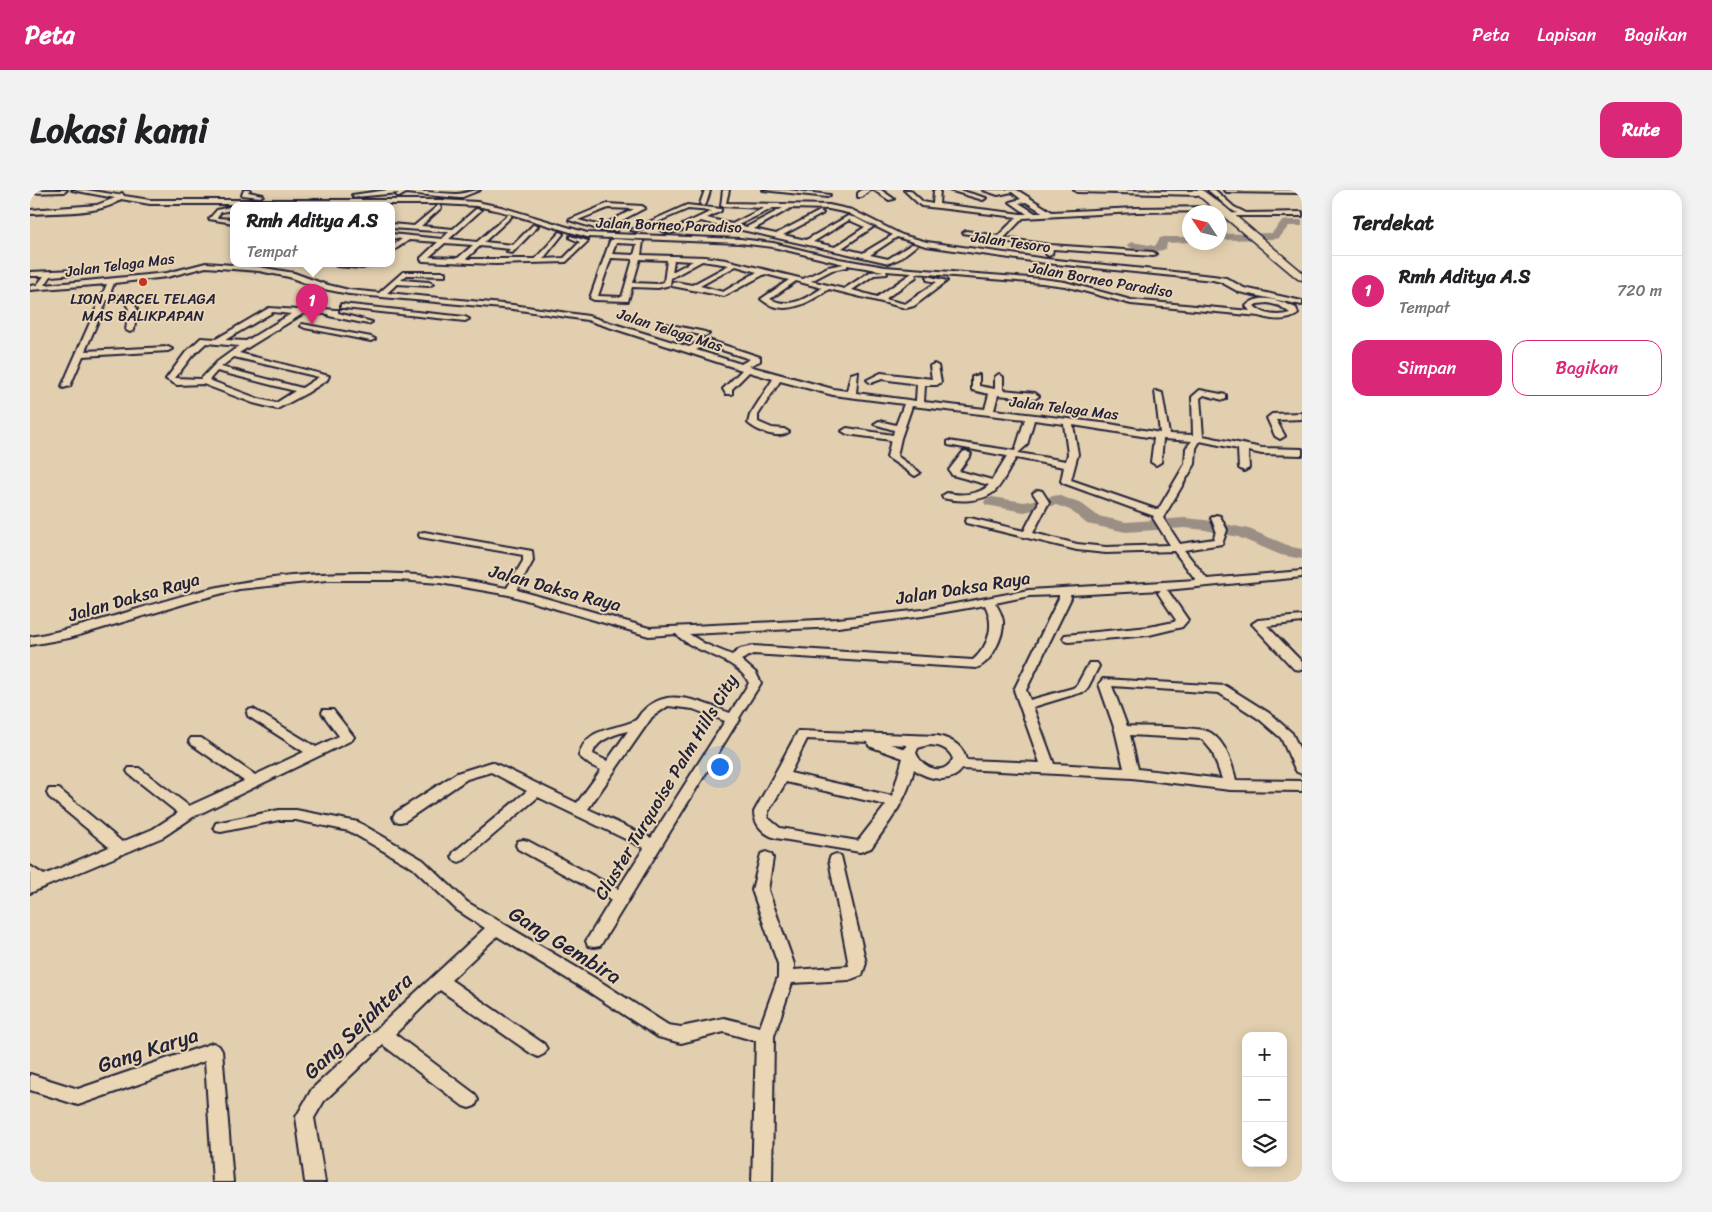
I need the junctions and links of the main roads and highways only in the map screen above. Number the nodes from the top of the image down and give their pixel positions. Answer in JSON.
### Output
{"nodes":[{"id":1,"x":1198,"y":192,"type":"edge"},
{"id":2,"x":1214,"y":205,"type":"edge"},
{"id":3,"x":1227,"y":214,"type":"edge"},
{"id":4,"x":1227,"y":221,"type":"edge"},
{"id":5,"x":1250,"y":236,"type":"junction"},
{"id":6,"x":1278,"y":257,"type":"joint"},
{"id":7,"x":1302,"y":277,"type":"edge"}],
"edges":[{"from":1,"to":2,"type":"highway"},
{"from":3,"to":5,"type":"highway"},
{"from":4,"to":5,"type":"highway"},
{"from":5,"to":6,"type":"highway"},
{"from":6,"to":7,"type":"highway"}]}
